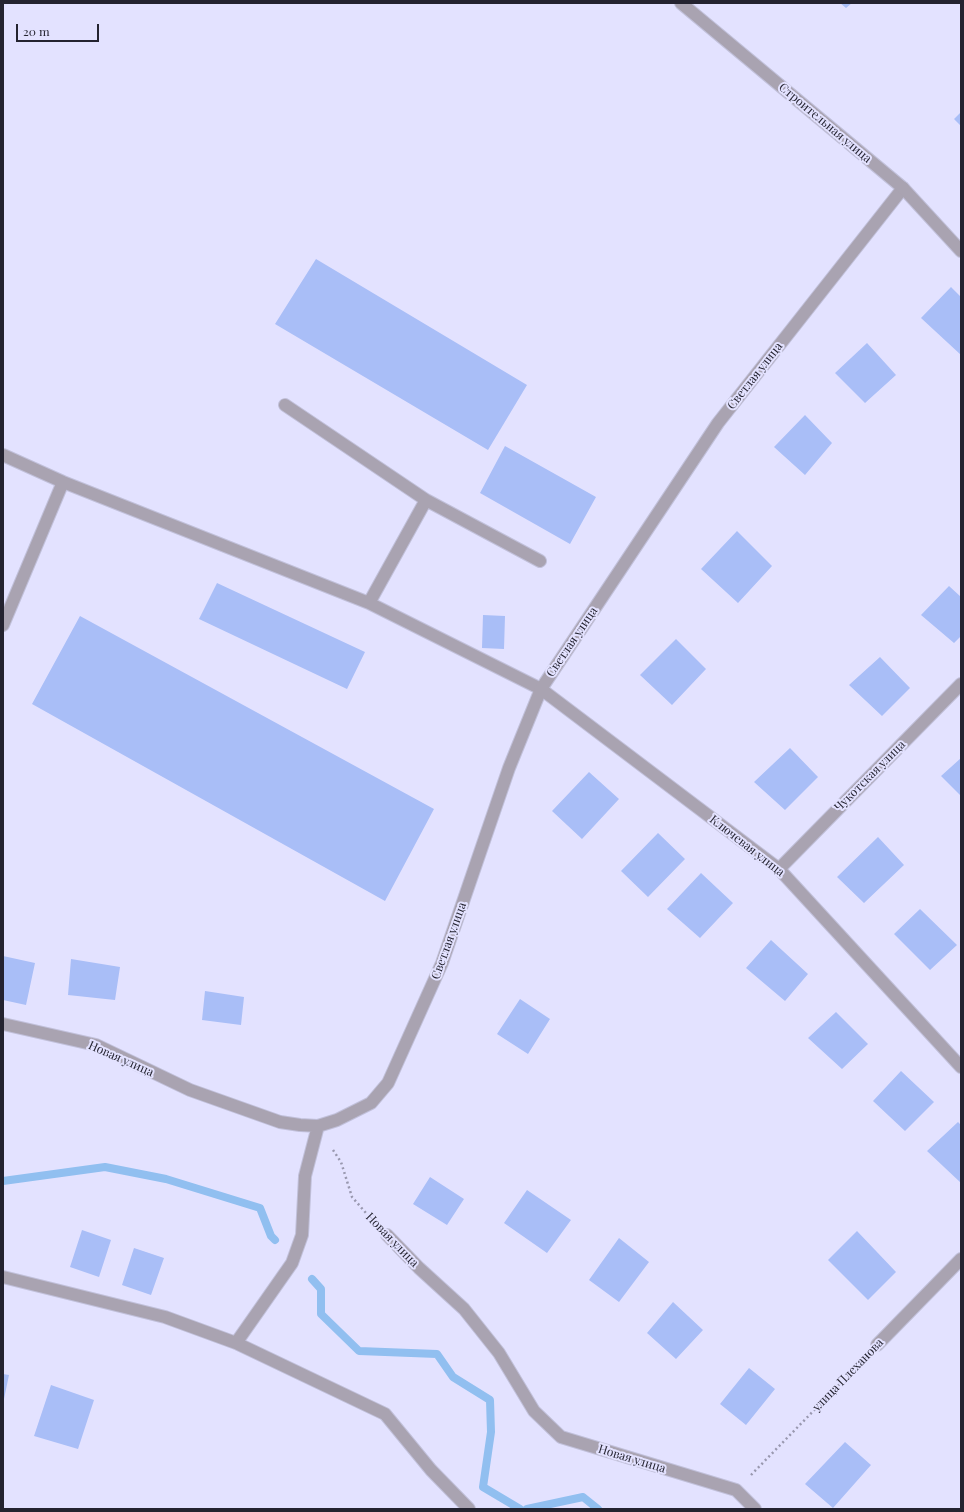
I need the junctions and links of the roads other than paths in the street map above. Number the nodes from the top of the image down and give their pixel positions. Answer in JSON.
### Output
{"nodes":[{"id":1,"x":681,"y":3,"type":"edge"},
{"id":2,"x":903,"y":188,"type":"junction"},
{"id":3,"x":961,"y":251,"type":"edge"},
{"id":4,"x":285,"y":405,"type":"dead end"},
{"id":5,"x":3,"y":455,"type":"edge"},
{"id":6,"x":63,"y":482,"type":"junction"},
{"id":7,"x":426,"y":500,"type":"junction"},
{"id":8,"x":540,"y":561,"type":"dead end"},
{"id":9,"x":369,"y":603,"type":"junction"},
{"id":10,"x":3,"y":625,"type":"edge"},
{"id":11,"x":961,"y":684,"type":"edge"},
{"id":12,"x":541,"y":688,"type":"junction"},
{"id":13,"x":779,"y":869,"type":"junction"},
{"id":14,"x":3,"y":1024,"type":"edge"},
{"id":15,"x":961,"y":1067,"type":"edge"},
{"id":16,"x":318,"y":1126,"type":"junction"},
{"id":17,"x":387,"y":1235,"type":"road end"},
{"id":18,"x":961,"y":1259,"type":"edge"},
{"id":19,"x":3,"y":1277,"type":"edge"},
{"id":20,"x":236,"y":1343,"type":"junction"},
{"id":21,"x":877,"y":1345,"type":"road end"},
{"id":22,"x":469,"y":1509,"type":"edge"},
{"id":23,"x":755,"y":1509,"type":"edge"}],
"edges":[{"from":1,"to":2,"type":"street","name":"Строительная улица"},
{"from":2,"to":3,"type":"street","name":"Строительная улица"},
{"from":2,"to":12,"type":"street","name":"Светлая улица"},
{"from":4,"to":7,"type":"street"},
{"from":5,"to":6,"type":"street","name":"Ключевая улица"},
{"from":6,"to":9,"type":"street","name":"Ключевая улица"},
{"from":6,"to":10,"type":"street"},
{"from":7,"to":8,"type":"street"},
{"from":7,"to":9,"type":"street"},
{"from":9,"to":12,"type":"street","name":"Ключевая улица"},
{"from":11,"to":13,"type":"street","name":"Чукотская улица"},
{"from":12,"to":13,"type":"street","name":"Ключевая улица"},
{"from":12,"to":16,"type":"street","name":"Светлая улица"},
{"from":13,"to":15,"type":"street","name":"Ключевая улица"},
{"from":14,"to":16,"type":"street","name":"Новая улица"},
{"from":16,"to":20,"type":"street"},
{"from":17,"to":23,"type":"street","name":"Новая улица"},
{"from":18,"to":21,"type":"street","name":"улица Плеханова"},
{"from":19,"to":20,"type":"street"},
{"from":20,"to":22,"type":"street"}]}
